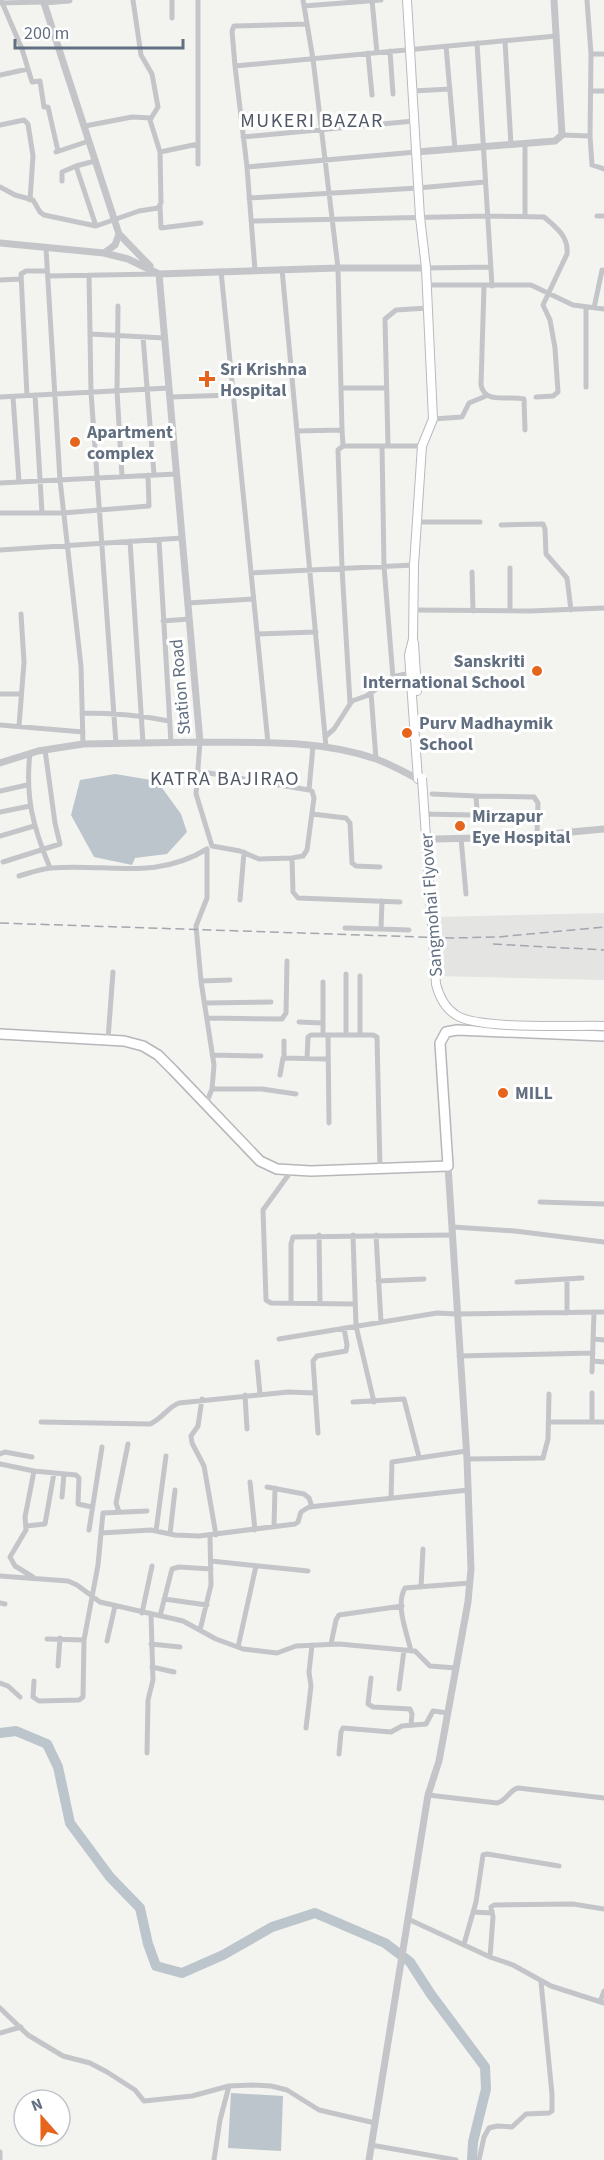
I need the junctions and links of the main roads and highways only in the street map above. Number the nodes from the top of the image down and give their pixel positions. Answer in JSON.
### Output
{"nodes":[{"id":1,"x":407,"y":0,"type":"edge"},
{"id":2,"x":413,"y":639,"type":"junction"},
{"id":3,"x":420,"y":779,"type":"junction"},
{"id":4,"x":604,"y":1026,"type":"edge"},
{"id":5,"x":0,"y":1034,"type":"edge"},
{"id":6,"x":604,"y":1036,"type":"edge"}],
"edges":[{"from":1,"to":2,"type":"main road"},
{"from":2,"to":3,"type":"main road","name":"Sangmohai Flyover"},
{"from":2,"to":3,"type":"main road"},
{"from":3,"to":4,"type":"main road","name":"Sangmohai Flyover","bridge":true},
{"from":5,"to":6,"type":"highway"}]}
